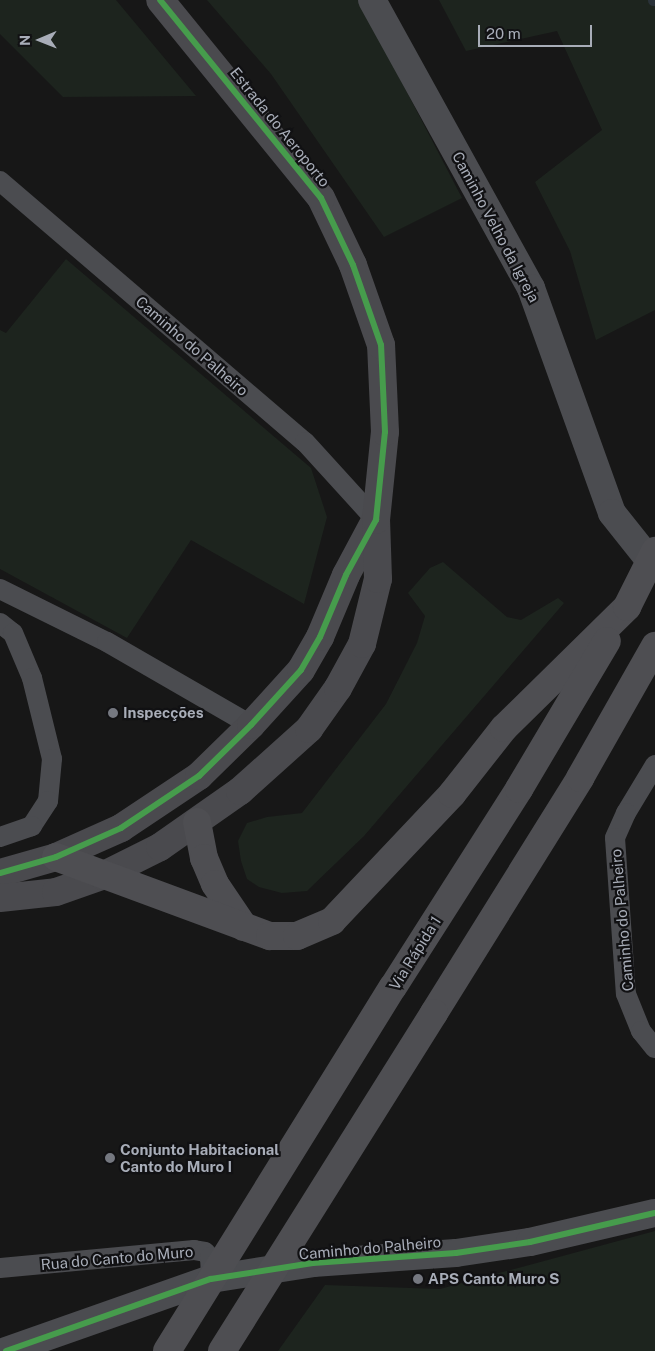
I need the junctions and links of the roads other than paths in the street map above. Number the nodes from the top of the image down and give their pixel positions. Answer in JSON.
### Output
{"nodes":[{"id":1,"x":160,"y":0,"type":"edge"},
{"id":2,"x":372,"y":0,"type":"edge"},
{"id":3,"x":0,"y":180,"type":"edge"},
{"id":4,"x":376,"y":520,"type":"junction"},
{"id":5,"x":655,"y":551,"type":"edge"},
{"id":6,"x":655,"y":567,"type":"edge"},
{"id":7,"x":0,"y":589,"type":"edge"},
{"id":8,"x":626,"y":607,"type":"junction"},
{"id":9,"x":0,"y":623,"type":"edge"},
{"id":10,"x":655,"y":646,"type":"edge"},
{"id":11,"x":251,"y":725,"type":"junction"},
{"id":12,"x":655,"y":765,"type":"edge"},
{"id":13,"x":197,"y":822,"type":"junction"},
{"id":14,"x":0,"y":837,"type":"edge"},
{"id":15,"x":56,"y":857,"type":"junction"},
{"id":16,"x":0,"y":872,"type":"edge"},
{"id":17,"x":102,"y":876,"type":"junction"},
{"id":18,"x":0,"y":898,"type":"edge"},
{"id":19,"x":244,"y":927,"type":"junction"},
{"id":20,"x":655,"y":1048,"type":"edge"},
{"id":21,"x":655,"y":1213,"type":"edge"},
{"id":22,"x":0,"y":1268,"type":"edge"},
{"id":23,"x":211,"y":1279,"type":"junction"},
{"id":24,"x":6,"y":1351,"type":"edge"},
{"id":25,"x":167,"y":1351,"type":"edge"},
{"id":26,"x":222,"y":1351,"type":"edge"}],
"edges":[{"from":1,"to":4,"type":"main road","name":"Estrada do Aeroporto"},
{"from":2,"to":6,"type":"street","name":"Caminho Velho da Igreja"},
{"from":3,"to":4,"type":"lane","name":"Caminho do Palheiro"},
{"from":4,"to":11,"type":"main road","name":"Estrada do Aeroporto"},
{"from":4,"to":13,"type":"main road","name":"Estrada do Aeroporto"},
{"from":5,"to":8,"type":"highway","name":"Via Rápida 1","bridge":true},
{"from":7,"to":11,"type":"lane"},
{"from":8,"to":19,"type":"highway"},
{"from":8,"to":25,"type":"highway","name":"Via Rápida 1","bridge":true},
{"from":9,"to":14,"type":"lane"},
{"from":10,"to":26,"type":"highway","bridge":true},
{"from":11,"to":15,"type":"main road","name":"Estrada do Aeroporto"},
{"from":12,"to":20,"type":"lane","name":"Caminho do Palheiro"},
{"from":13,"to":17,"type":"main road","name":"Estrada do Aeroporto"},
{"from":13,"to":19,"type":"highway"},
{"from":15,"to":16,"type":"main road","name":"Estrada do Aeroporto"},
{"from":15,"to":17,"type":"highway"},
{"from":17,"to":18,"type":"main road","name":"Estrada do Aeroporto"},
{"from":17,"to":19,"type":"highway"},
{"from":21,"to":23,"type":"street","name":"Caminho do Palheiro"},
{"from":22,"to":23,"type":"lane","name":"Rua do Canto do Muro"},
{"from":23,"to":24,"type":"street","name":"Caminho do Palheiro"}]}
